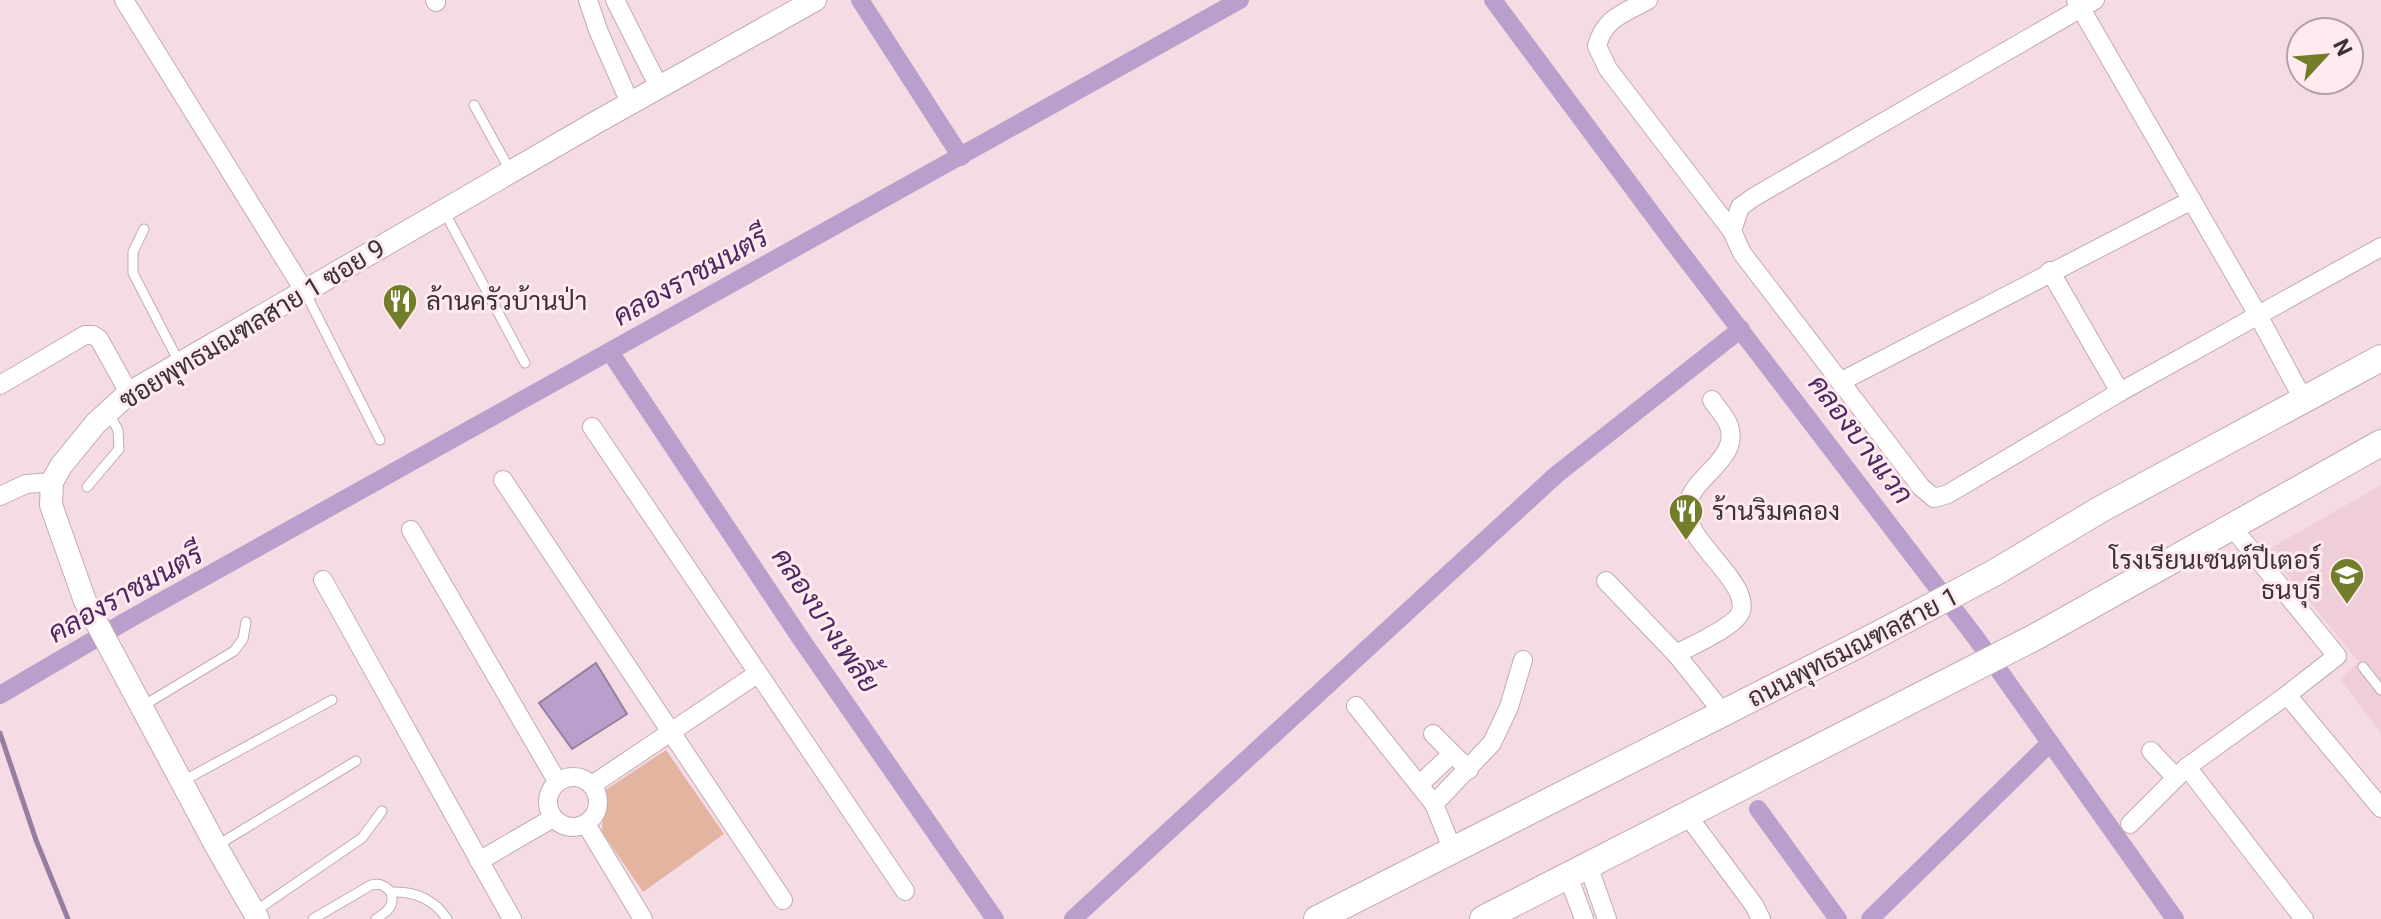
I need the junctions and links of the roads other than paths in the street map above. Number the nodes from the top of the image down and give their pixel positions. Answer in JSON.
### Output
{"nodes":[{"id":1,"x":124,"y":0,"type":"edge"},
{"id":2,"x":588,"y":0,"type":"edge"},
{"id":3,"x":615,"y":0,"type":"edge"},
{"id":4,"x":815,"y":0,"type":"edge"},
{"id":5,"x":1648,"y":0,"type":"edge"},
{"id":6,"x":2084,"y":3,"type":"edge"},
{"id":7,"x":659,"y":87,"type":"junction"},
{"id":8,"x":630,"y":103,"type":"junction"},
{"id":9,"x":474,"y":105,"type":"dead end"},
{"id":10,"x":511,"y":172,"type":"junction"},
{"id":11,"x":2192,"y":200,"type":"junction"},
{"id":12,"x":444,"y":211,"type":"junction"},
{"id":13,"x":144,"y":229,"type":"dead end"},
{"id":14,"x":1732,"y":231,"type":"junction"},
{"id":15,"x":2381,"y":247,"type":"edge"},
{"id":16,"x":2050,"y":271,"type":"junction"},
{"id":17,"x":305,"y":292,"type":"junction"},
{"id":18,"x":2258,"y":315,"type":"junction"},
{"id":19,"x":2381,"y":358,"type":"edge"},
{"id":20,"x":525,"y":363,"type":"dead end"},
{"id":21,"x":180,"y":364,"type":"junction"},
{"id":22,"x":1840,"y":382,"type":"junction"},
{"id":23,"x":0,"y":385,"type":"edge"},
{"id":24,"x":2120,"y":392,"type":"junction"},
{"id":25,"x":129,"y":393,"type":"junction"},
{"id":26,"x":1712,"y":400,"type":"dead end"},
{"id":27,"x":2304,"y":401,"type":"junction"},
{"id":28,"x":107,"y":411,"type":"junction"},
{"id":29,"x":592,"y":427,"type":"dead end"},
{"id":30,"x":380,"y":440,"type":"dead end"},
{"id":31,"x":2381,"y":443,"type":"edge"},
{"id":32,"x":503,"y":480,"type":"dead end"},
{"id":33,"x":52,"y":482,"type":"junction"},
{"id":34,"x":87,"y":487,"type":"dead end"},
{"id":35,"x":0,"y":496,"type":"edge"},
{"id":36,"x":2232,"y":527,"type":"junction"},
{"id":37,"x":411,"y":530,"type":"dead end"},
{"id":38,"x":323,"y":580,"type":"dead end"},
{"id":39,"x":1606,"y":581,"type":"dead end"},
{"id":40,"x":246,"y":622,"type":"dead end"},
{"id":41,"x":1676,"y":654,"type":"junction"},
{"id":42,"x":1523,"y":660,"type":"dead end"},
{"id":43,"x":2363,"y":667,"type":"dead end"},
{"id":44,"x":757,"y":674,"type":"junction"},
{"id":45,"x":2381,"y":690,"type":"edge"},
{"id":46,"x":2287,"y":695,"type":"junction"},
{"id":47,"x":332,"y":700,"type":"dead end"},
{"id":48,"x":1356,"y":706,"type":"dead end"},
{"id":49,"x":141,"y":707,"type":"junction"},
{"id":50,"x":1724,"y":714,"type":"junction"},
{"id":51,"x":672,"y":732,"type":"junction"},
{"id":52,"x":1433,"y":734,"type":"dead end"},
{"id":53,"x":2151,"y":751,"type":"dead end"},
{"id":54,"x":1452,"y":754,"type":"junction"},
{"id":55,"x":356,"y":761,"type":"dead end"},
{"id":56,"x":1469,"y":770,"type":"junction"},
{"id":57,"x":2181,"y":772,"type":"junction"},
{"id":58,"x":557,"y":781,"type":"junction"},
{"id":59,"x":181,"y":782,"type":"junction"},
{"id":60,"x":592,"y":785,"type":"junction"},
{"id":61,"x":1419,"y":785,"type":"junction"},
{"id":62,"x":1434,"y":804,"type":"junction"},
{"id":63,"x":2381,"y":808,"type":"edge"},
{"id":64,"x":382,"y":811,"type":"dead end"},
{"id":65,"x":1687,"y":815,"type":"junction"},
{"id":66,"x":553,"y":818,"type":"junction"},
{"id":67,"x":586,"y":824,"type":"junction"},
{"id":68,"x":2130,"y":824,"type":"dead end"},
{"id":69,"x":216,"y":846,"type":"junction"},
{"id":70,"x":1453,"y":851,"type":"junction"},
{"id":71,"x":479,"y":861,"type":"junction"},
{"id":72,"x":1578,"y":870,"type":"junction"},
{"id":73,"x":905,"y":891,"type":"dead end"},
{"id":74,"x":391,"y":892,"type":"junction"},
{"id":75,"x":783,"y":900,"type":"dead end"},
{"id":76,"x":256,"y":916,"type":"edge"},
{"id":77,"x":313,"y":919,"type":"edge"},
{"id":78,"x":376,"y":919,"type":"edge"},
{"id":79,"x":447,"y":919,"type":"edge"},
{"id":80,"x":512,"y":919,"type":"edge"},
{"id":81,"x":643,"y":919,"type":"edge"},
{"id":82,"x":1317,"y":919,"type":"edge"},
{"id":83,"x":1483,"y":919,"type":"edge"},
{"id":84,"x":1584,"y":919,"type":"edge"},
{"id":85,"x":1607,"y":919,"type":"edge"},
{"id":86,"x":1761,"y":919,"type":"edge"},
{"id":87,"x":2304,"y":919,"type":"edge"}],
"edges":[{"from":1,"to":17,"type":"street"},
{"from":2,"to":8,"type":"street"},
{"from":3,"to":7,"type":"street"},
{"from":4,"to":7,"type":"street","name":"ซอยพุทธมณฑลสาย 1 ซอย 9"},
{"from":5,"to":14,"type":"street"},
{"from":6,"to":11,"type":"street"},
{"from":6,"to":14,"type":"street"},
{"from":7,"to":8,"type":"street","name":"ซอยพุทธมณฑลสาย 1 ซอย 9"},
{"from":8,"to":10,"type":"street","name":"ซอยพุทธมณฑลสาย 1 ซอย 9"},
{"from":9,"to":10,"type":"lane"},
{"from":10,"to":12,"type":"street","name":"ซอยพุทธมณฑลสาย 1 ซอย 9"},
{"from":11,"to":16,"type":"street"},
{"from":11,"to":18,"type":"street"},
{"from":12,"to":17,"type":"street","name":"ซอยพุทธมณฑลสาย 1 ซอย 9"},
{"from":12,"to":20,"type":"lane"},
{"from":13,"to":21,"type":"lane"},
{"from":14,"to":22,"type":"street"},
{"from":15,"to":18,"type":"street"},
{"from":16,"to":22,"type":"street"},
{"from":16,"to":24,"type":"street"},
{"from":17,"to":21,"type":"street","name":"ซอยพุทธมณฑลสาย 1 ซอย 9"},
{"from":17,"to":30,"type":"lane"},
{"from":18,"to":24,"type":"street"},
{"from":18,"to":27,"type":"street"},
{"from":19,"to":27,"type":"main road","name":"ถนนพุทธมณฑลสาย 1"},
{"from":21,"to":25,"type":"street","name":"ซอยพุทธมณฑลสาย 1 ซอย 9"},
{"from":22,"to":24,"type":"street"},
{"from":23,"to":25,"type":"street"},
{"from":25,"to":28,"type":"street","name":"ซอยพุทธมณฑลสาย 1 ซอย 9"},
{"from":26,"to":41,"type":"street"},
{"from":27,"to":50,"type":"main road","name":"ถนนพุทธมณฑลสาย 1"},
{"from":28,"to":33,"type":"street","name":"ซอยพุทธมณฑลสาย 1 ซอย 9"},
{"from":28,"to":34,"type":"lane"},
{"from":29,"to":44,"type":"street"},
{"from":31,"to":36,"type":"main road"},
{"from":32,"to":51,"type":"street"},
{"from":33,"to":35,"type":"street"},
{"from":33,"to":49,"type":"street"},
{"from":36,"to":46,"type":"street"},
{"from":36,"to":65,"type":"main road"},
{"from":37,"to":58,"type":"street"},
{"from":38,"to":71,"type":"street"},
{"from":39,"to":41,"type":"street"},
{"from":40,"to":49,"type":"lane"},
{"from":41,"to":50,"type":"street"},
{"from":42,"to":56,"type":"street"},
{"from":43,"to":45,"type":"lane"},
{"from":44,"to":51,"type":"street"},
{"from":44,"to":73,"type":"street"},
{"from":46,"to":57,"type":"street"},
{"from":46,"to":63,"type":"street"},
{"from":47,"to":59,"type":"lane"},
{"from":48,"to":61,"type":"street"},
{"from":49,"to":59,"type":"street"},
{"from":50,"to":70,"type":"main road","name":"ถนนพุทธมณฑลสาย 1"},
{"from":51,"to":60,"type":"street"},
{"from":51,"to":75,"type":"street"},
{"from":52,"to":54,"type":"street"},
{"from":53,"to":57,"type":"street"},
{"from":54,"to":56,"type":"street"},
{"from":54,"to":61,"type":"street"},
{"from":55,"to":69,"type":"lane"},
{"from":56,"to":62,"type":"street"},
{"from":57,"to":68,"type":"street"},
{"from":57,"to":87,"type":"street"},
{"from":58,"to":60,"type":"street"},
{"from":58,"to":66,"type":"street"},
{"from":59,"to":69,"type":"street"},
{"from":60,"to":67,"type":"street"},
{"from":61,"to":62,"type":"street"},
{"from":62,"to":70,"type":"street"},
{"from":64,"to":76,"type":"lane"},
{"from":65,"to":72,"type":"main road"},
{"from":65,"to":86,"type":"street"},
{"from":66,"to":67,"type":"street"},
{"from":66,"to":71,"type":"street"},
{"from":67,"to":81,"type":"street"},
{"from":69,"to":76,"type":"street"},
{"from":70,"to":82,"type":"main road","name":"ถนนพุทธมณฑลสาย 1"},
{"from":71,"to":80,"type":"street"},
{"from":72,"to":83,"type":"main road"},
{"from":72,"to":84,"type":"street"},
{"from":72,"to":85,"type":"street"},
{"from":74,"to":77,"type":"lane"},
{"from":74,"to":78,"type":"lane"},
{"from":74,"to":79,"type":"lane"}]}
